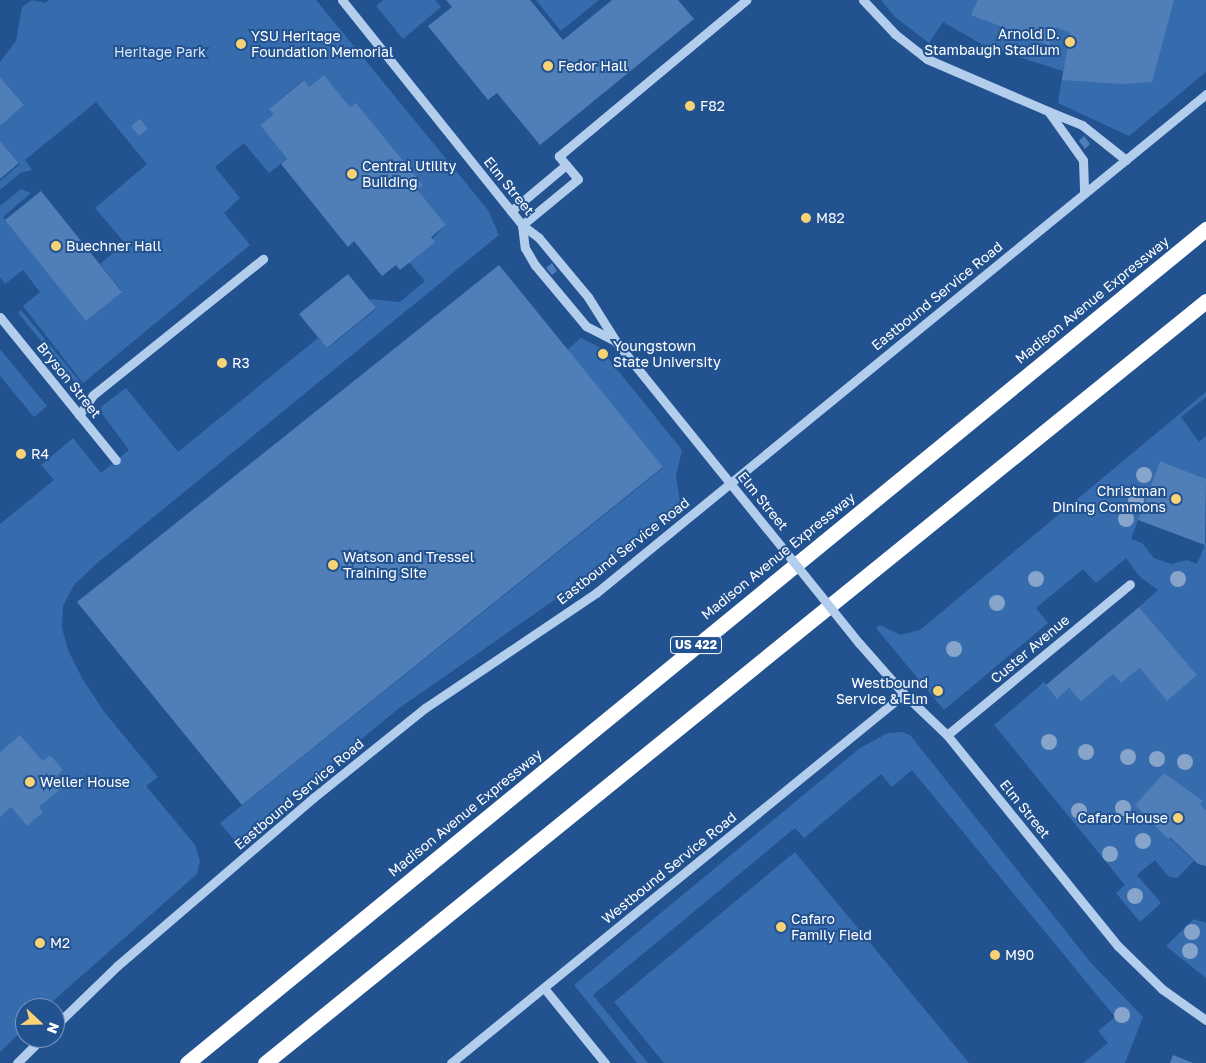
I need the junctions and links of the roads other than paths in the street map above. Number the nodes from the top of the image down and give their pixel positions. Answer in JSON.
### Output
{"nodes":[{"id":1,"x":342,"y":0,"type":"edge"},
{"id":2,"x":746,"y":0,"type":"edge"},
{"id":3,"x":863,"y":0,"type":"edge"},
{"id":4,"x":1206,"y":94,"type":"edge"},
{"id":5,"x":1048,"y":111,"type":"junction"},
{"id":6,"x":1126,"y":160,"type":"junction"},
{"id":7,"x":566,"y":165,"type":"junction"},
{"id":8,"x":1084,"y":194,"type":"junction"},
{"id":9,"x":511,"y":211,"type":"junction"},
{"id":10,"x":522,"y":225,"type":"junction"},
{"id":11,"x":1206,"y":229,"type":"edge"},
{"id":12,"x":263,"y":259,"type":"dead end"},
{"id":13,"x":1206,"y":301,"type":"edge"},
{"id":14,"x":0,"y":317,"type":"edge"},
{"id":15,"x":617,"y":343,"type":"junction"},
{"id":16,"x":79,"y":415,"type":"junction"},
{"id":17,"x":116,"y":460,"type":"dead end"},
{"id":18,"x":730,"y":483,"type":"junction"},
{"id":19,"x":1130,"y":584,"type":"dead end"},
{"id":20,"x":904,"y":694,"type":"junction"},
{"id":21,"x":947,"y":735,"type":"junction"},
{"id":22,"x":544,"y":988,"type":"junction"},
{"id":23,"x":65,"y":1016,"type":"edge"},
{"id":24,"x":1206,"y":1020,"type":"edge"},
{"id":25,"x":32,"y":1048,"type":"edge"},
{"id":26,"x":17,"y":1063,"type":"edge"},
{"id":27,"x":187,"y":1063,"type":"edge"},
{"id":28,"x":266,"y":1063,"type":"edge"},
{"id":29,"x":451,"y":1063,"type":"edge"},
{"id":30,"x":605,"y":1063,"type":"edge"}],
"edges":[{"from":1,"to":9,"type":"street","name":"Elm Street"},
{"from":2,"to":7,"type":"street"},
{"from":3,"to":5,"type":"street"},
{"from":4,"to":6,"type":"street","name":"Eastbound Service Road"},
{"from":5,"to":6,"type":"street"},
{"from":5,"to":8,"type":"street"},
{"from":6,"to":8,"type":"street","name":"Eastbound Service Road"},
{"from":7,"to":9,"type":"street"},
{"from":7,"to":10,"type":"street"},
{"from":8,"to":18,"type":"street","name":"Eastbound Service Road"},
{"from":9,"to":10,"type":"street","name":"Elm Street"},
{"from":10,"to":15,"type":"street","name":"Elm Street"},
{"from":10,"to":15,"type":"street"},
{"from":11,"to":27,"type":"highway","name":"Madison Avenue Expressway","number":"US 422"},
{"from":12,"to":16,"type":"street"},
{"from":13,"to":28,"type":"highway"},
{"from":14,"to":16,"type":"street","name":"Bryson Street"},
{"from":15,"to":18,"type":"street","name":"Elm Street"},
{"from":16,"to":17,"type":"street","name":"Bryson Street"},
{"from":18,"to":20,"type":"street","name":"Elm Street","bridge":true},
{"from":18,"to":23,"type":"street","name":"Eastbound Service Road"},
{"from":19,"to":21,"type":"street","name":"Custer Avenue"},
{"from":20,"to":21,"type":"street","name":"Elm Street"},
{"from":20,"to":22,"type":"street","name":"Westbound Service Road"},
{"from":21,"to":24,"type":"street","name":"Elm Street"},
{"from":22,"to":29,"type":"street","name":"Westbound Service Road"},
{"from":22,"to":30,"type":"street"},
{"from":25,"to":26,"type":"street"}]}
